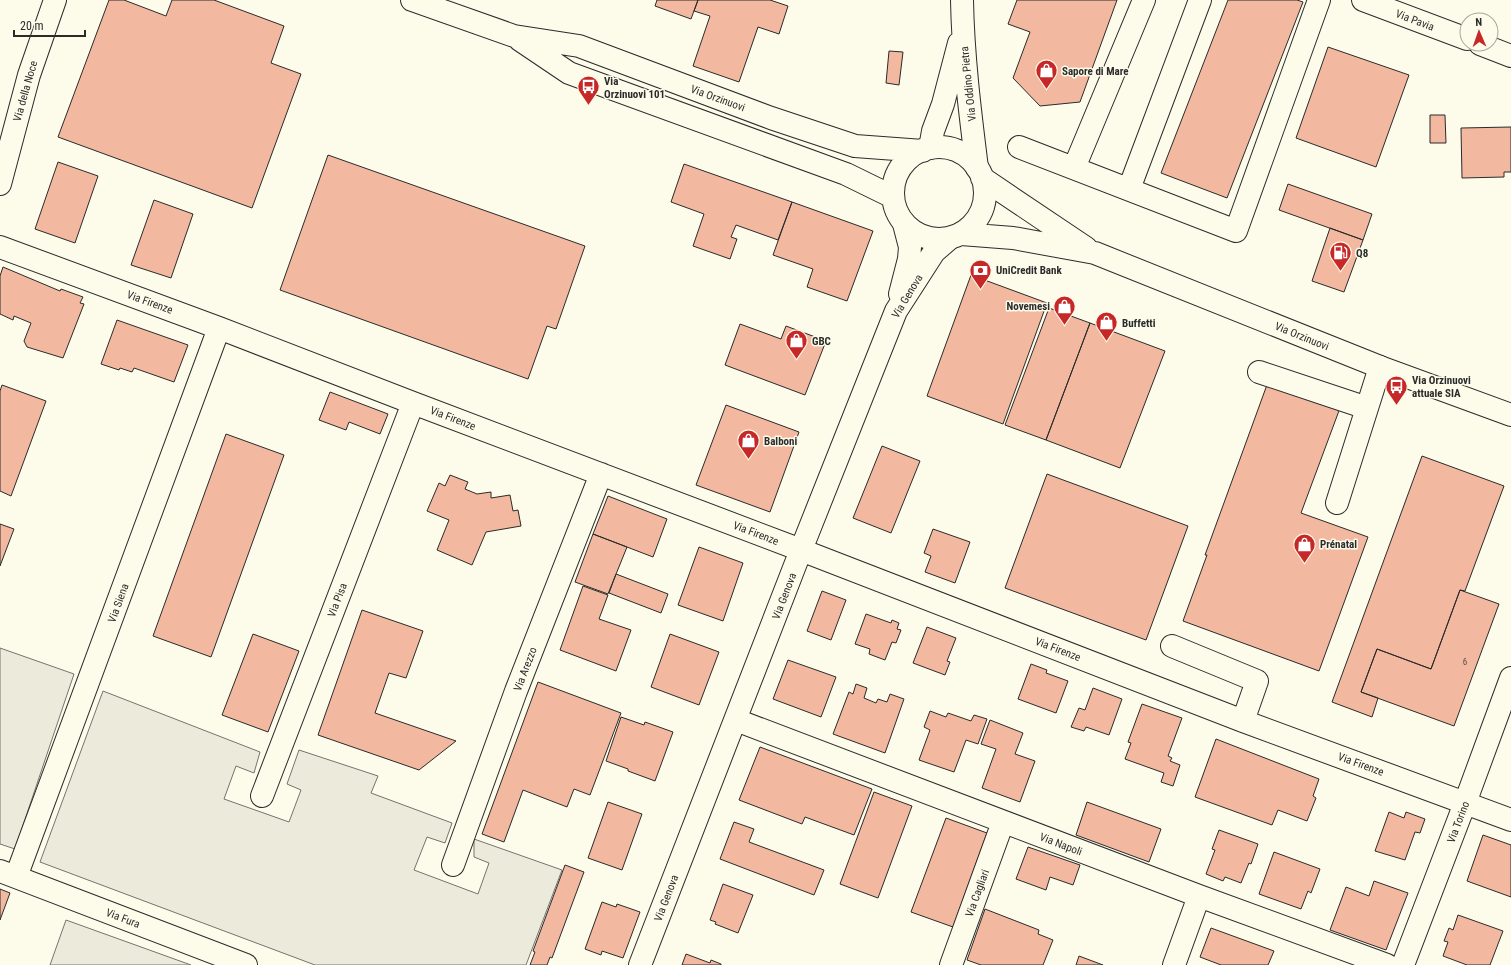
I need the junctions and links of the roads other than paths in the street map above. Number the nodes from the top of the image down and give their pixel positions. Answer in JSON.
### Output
{"nodes":[{"id":1,"x":55,"y":0,"type":"edge"},
{"id":2,"x":412,"y":0,"type":"edge"},
{"id":3,"x":962,"y":0,"type":"edge"},
{"id":4,"x":1144,"y":0,"type":"edge"},
{"id":5,"x":1200,"y":0,"type":"edge"},
{"id":6,"x":1319,"y":0,"type":"edge"},
{"id":7,"x":1363,"y":0,"type":"edge"},
{"id":8,"x":963,"y":28,"type":"junction"},
{"id":9,"x":514,"y":36,"type":"junction"},
{"id":10,"x":1459,"y":36,"type":"edge"},
{"id":11,"x":1499,"y":51,"type":"edge"},
{"id":12,"x":1511,"y":56,"type":"edge"},
{"id":13,"x":1019,"y":147,"type":"dead end"},
{"id":14,"x":926,"y":150,"type":"junction"},
{"id":15,"x":1074,"y":168,"type":"junction"},
{"id":16,"x":980,"y":173,"type":"junction"},
{"id":17,"x":0,"y":184,"type":"edge"},
{"id":18,"x":1129,"y":189,"type":"junction"},
{"id":19,"x":893,"y":197,"type":"junction"},
{"id":20,"x":904,"y":224,"type":"junction"},
{"id":21,"x":955,"y":236,"type":"junction"},
{"id":22,"x":0,"y":246,"type":"edge"},
{"id":23,"x":1095,"y":253,"type":"junction"},
{"id":24,"x":896,"y":311,"type":"junction"},
{"id":25,"x":220,"y":328,"type":"junction"},
{"id":26,"x":1380,"y":367,"type":"junction"},
{"id":27,"x":1259,"y":372,"type":"dead end"},
{"id":28,"x":413,"y":403,"type":"junction"},
{"id":29,"x":1367,"y":408,"type":"junction"},
{"id":30,"x":1511,"y":415,"type":"edge"},
{"id":31,"x":601,"y":474,"type":"junction"},
{"id":32,"x":1337,"y":503,"type":"dead end"},
{"id":33,"x":801,"y":550,"type":"junction"},
{"id":34,"x":1172,"y":646,"type":"dead end"},
{"id":35,"x":1511,"y":678,"type":"edge"},
{"id":36,"x":736,"y":720,"type":"junction"},
{"id":37,"x":1243,"y":721,"type":"junction"},
{"id":38,"x":262,"y":796,"type":"dead end"},
{"id":39,"x":1465,"y":803,"type":"junction"},
{"id":40,"x":1511,"y":820,"type":"edge"},
{"id":41,"x":1003,"y":822,"type":"junction"},
{"id":42,"x":453,"y":865,"type":"dead end"},
{"id":43,"x":8,"y":874,"type":"edge"},
{"id":44,"x":1199,"y":896,"type":"junction"},
{"id":45,"x":246,"y":965,"type":"edge"},
{"id":46,"x":640,"y":965,"type":"edge"},
{"id":47,"x":951,"y":965,"type":"edge"},
{"id":48,"x":1174,"y":965,"type":"edge"},
{"id":49,"x":1387,"y":965,"type":"edge"},
{"id":50,"x":1403,"y":965,"type":"edge"}],
"edges":[{"from":1,"to":17,"type":"street","name":"Via della Noce"},
{"from":2,"to":9,"type":"street","name":"Via Orzinuovi"},
{"from":3,"to":8,"type":"street","name":"Via Oddino Pietra"},
{"from":4,"to":15,"type":"street"},
{"from":5,"to":18,"type":"street"},
{"from":6,"to":18,"type":"street"},
{"from":7,"to":10,"type":"street","name":"Via Pavia"},
{"from":8,"to":14,"type":"street"},
{"from":8,"to":16,"type":"street","name":"Via Oddino Pietra"},
{"from":9,"to":14,"type":"street","name":"Via Orzinuovi"},
{"from":9,"to":19,"type":"street","name":"Via Orzinuovi"},
{"from":11,"to":12,"type":"street"},
{"from":13,"to":15,"type":"street"},
{"from":14,"to":16,"type":"street","name":"Via Orzinuovi"},
{"from":14,"to":19,"type":"street"},
{"from":15,"to":18,"type":"street"},
{"from":16,"to":21,"type":"street"},
{"from":16,"to":23,"type":"street","name":"Via Orzinuovi"},
{"from":19,"to":20,"type":"street"},
{"from":20,"to":21,"type":"street","name":"Via Orzinuovi"},
{"from":20,"to":24,"type":"street","name":"Via Genova"},
{"from":21,"to":23,"type":"street","name":"Via Orzinuovi"},
{"from":21,"to":24,"type":"street","name":"Via Genova"},
{"from":22,"to":25,"type":"street","name":"Via Firenze"},
{"from":23,"to":26,"type":"street","name":"Via Orzinuovi"},
{"from":24,"to":33,"type":"street","name":"Via Genova"},
{"from":25,"to":28,"type":"street","name":"Via Firenze"},
{"from":25,"to":43,"type":"street","name":"Via Siena"},
{"from":26,"to":29,"type":"street"},
{"from":26,"to":30,"type":"street","name":"Via Orzinuovi"},
{"from":27,"to":29,"type":"street"},
{"from":28,"to":31,"type":"street","name":"Via Firenze"},
{"from":28,"to":38,"type":"street","name":"Via Pisa"},
{"from":29,"to":32,"type":"street"},
{"from":31,"to":33,"type":"street","name":"Via Firenze"},
{"from":31,"to":42,"type":"street","name":"Via Arezzo"},
{"from":33,"to":36,"type":"street","name":"Via Genova"},
{"from":33,"to":37,"type":"street","name":"Via Firenze"},
{"from":34,"to":37,"type":"street"},
{"from":35,"to":39,"type":"street","name":"Via Torino"},
{"from":36,"to":41,"type":"street","name":"Via Napoli"},
{"from":36,"to":46,"type":"street","name":"Via Genova"},
{"from":37,"to":39,"type":"street","name":"Via Firenze"},
{"from":39,"to":40,"type":"street","name":"Via Firenze"},
{"from":39,"to":50,"type":"street","name":"Via Torino"},
{"from":41,"to":44,"type":"street","name":"Via Napoli"},
{"from":41,"to":47,"type":"street","name":"Via Cagliari"},
{"from":43,"to":45,"type":"street","name":"Via Fura"},
{"from":44,"to":48,"type":"street"},
{"from":44,"to":49,"type":"street","name":"Via Napoli"}]}
